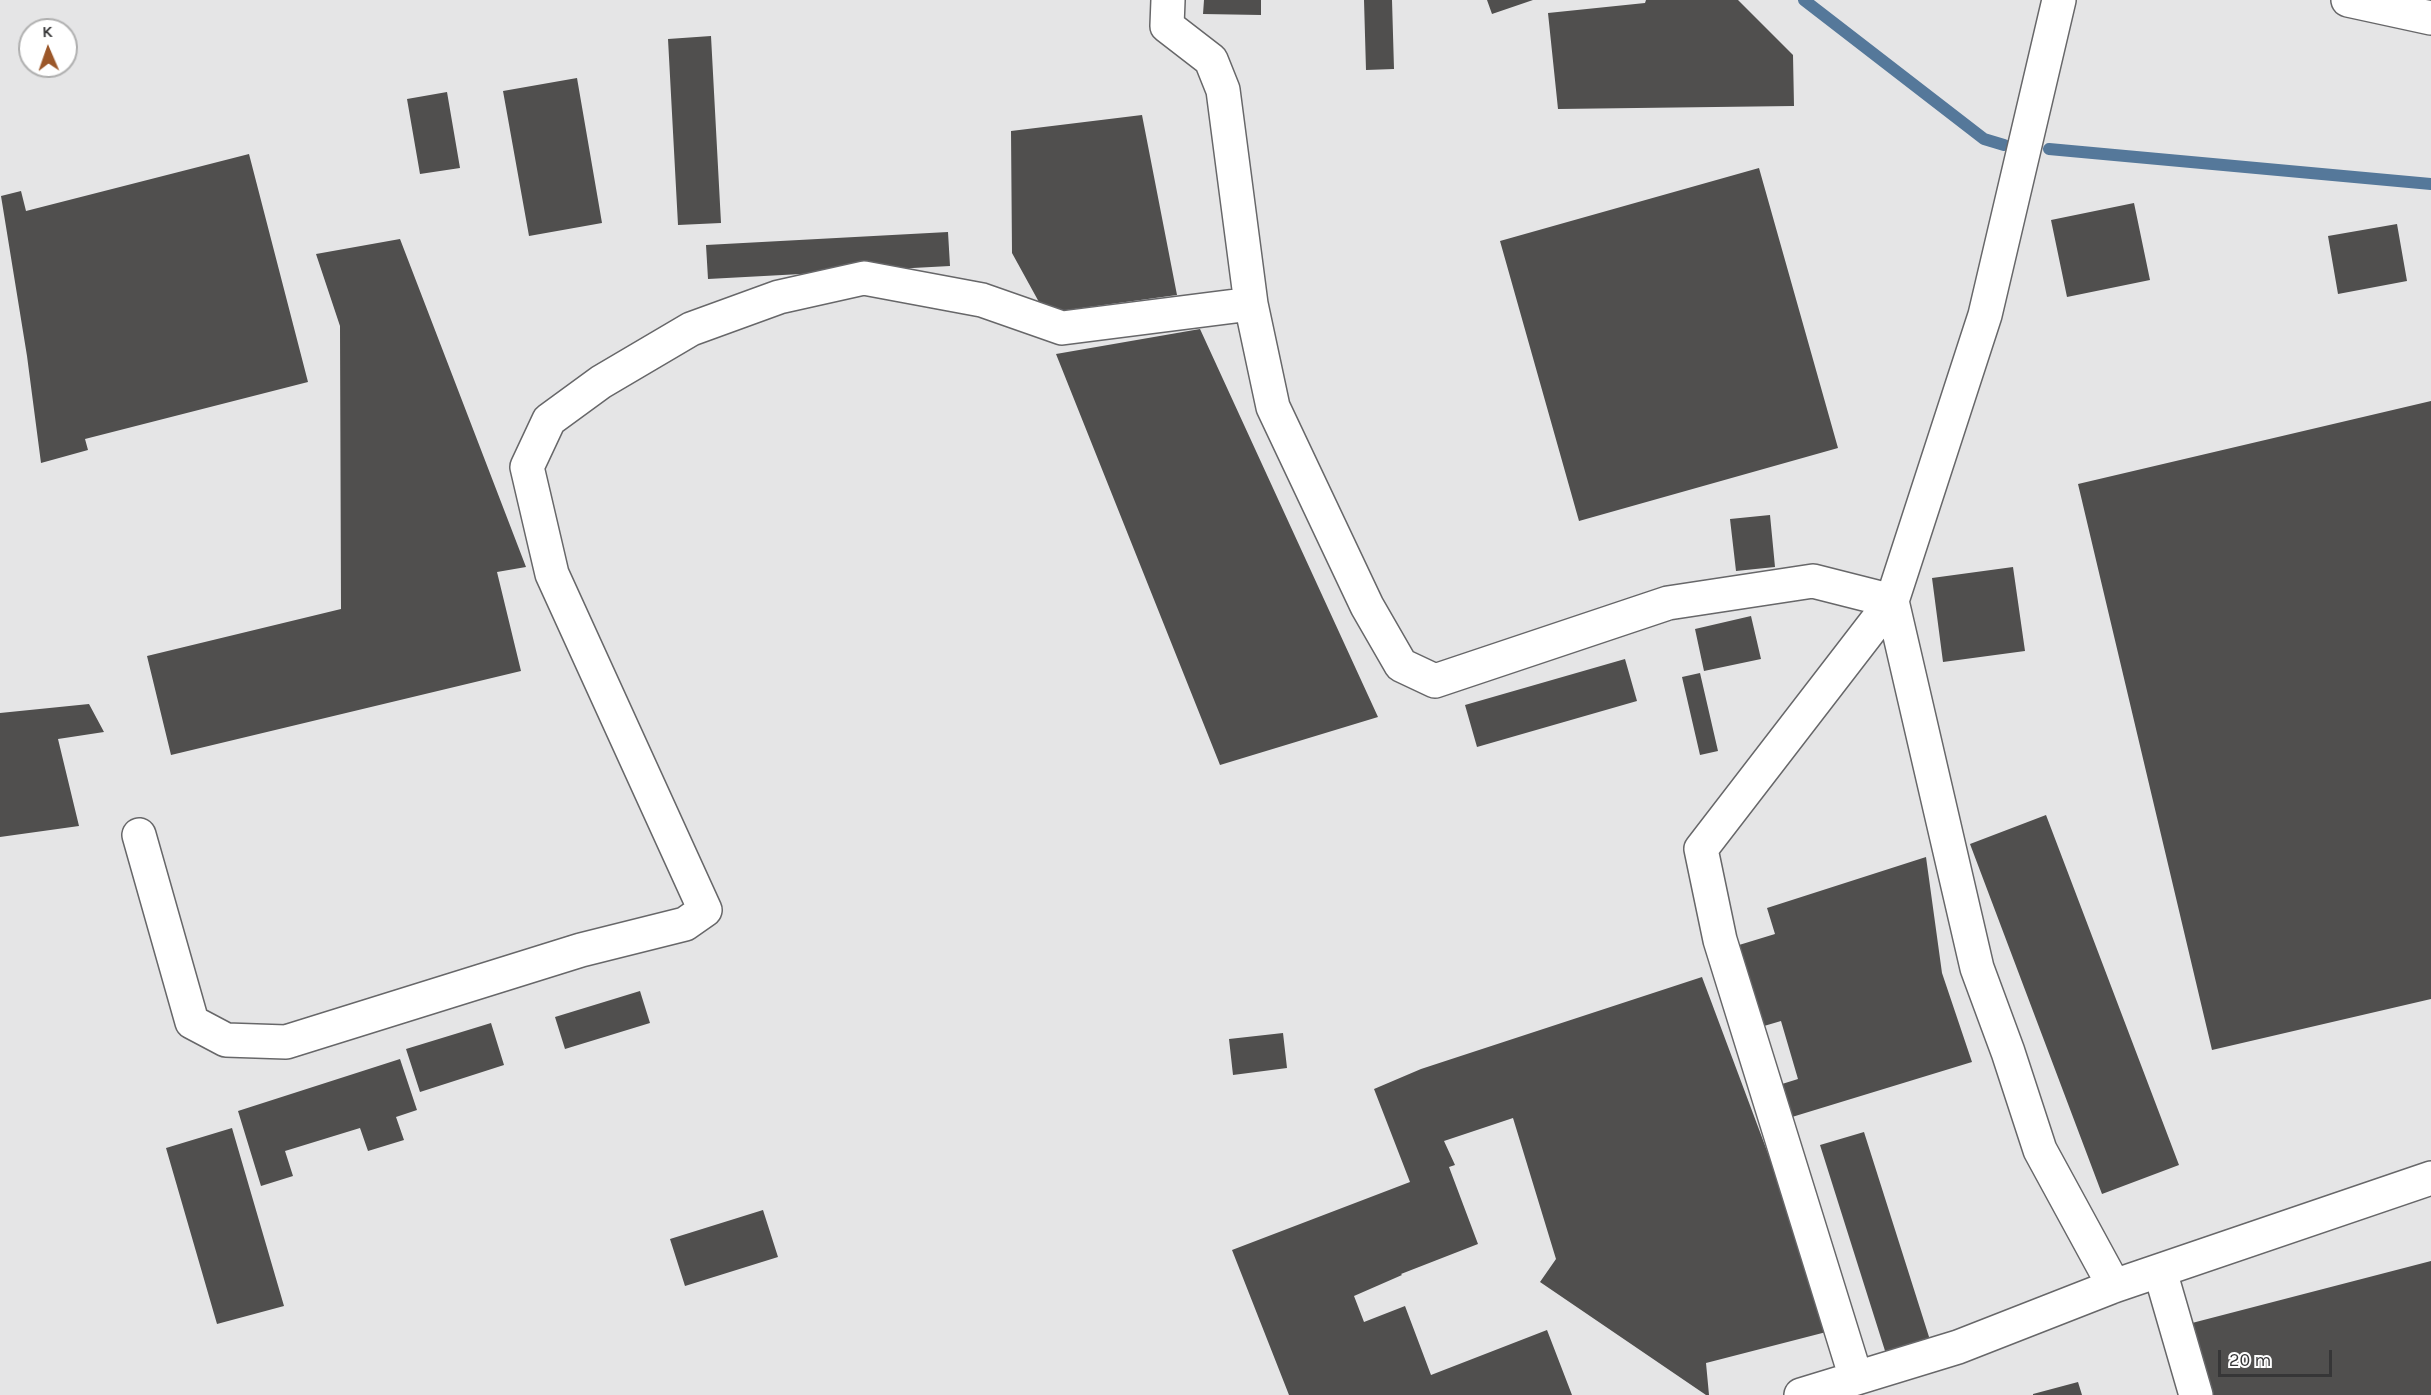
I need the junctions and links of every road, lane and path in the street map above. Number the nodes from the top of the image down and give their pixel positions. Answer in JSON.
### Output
{"nodes":[{"id":1,"x":1168,"y":0,"type":"edge"},
{"id":2,"x":2059,"y":0,"type":"edge"},
{"id":3,"x":2348,"y":0,"type":"edge"},
{"id":4,"x":2431,"y":18,"type":"edge"},
{"id":5,"x":1251,"y":303,"type":"junction"},
{"id":6,"x":1892,"y":601,"type":"junction"},
{"id":7,"x":139,"y":835,"type":"dead end"},
{"id":8,"x":2431,"y":1178,"type":"edge"},
{"id":9,"x":2160,"y":1270,"type":"junction"},
{"id":10,"x":2114,"y":1286,"type":"junction"},
{"id":11,"x":1856,"y":1378,"type":"junction"},
{"id":12,"x":1801,"y":1395,"type":"edge"},
{"id":13,"x":2196,"y":1395,"type":"edge"}],
"edges":[{"from":1,"to":5,"type":"street"},
{"from":2,"to":6,"type":"street"},
{"from":3,"to":4,"type":"street"},
{"from":5,"to":6,"type":"street"},
{"from":5,"to":7,"type":"street"},
{"from":6,"to":10,"type":"street"},
{"from":6,"to":11,"type":"street"},
{"from":8,"to":9,"type":"street"},
{"from":9,"to":10,"type":"street"},
{"from":9,"to":13,"type":"street"},
{"from":10,"to":11,"type":"street"},
{"from":11,"to":12,"type":"street"}]}
